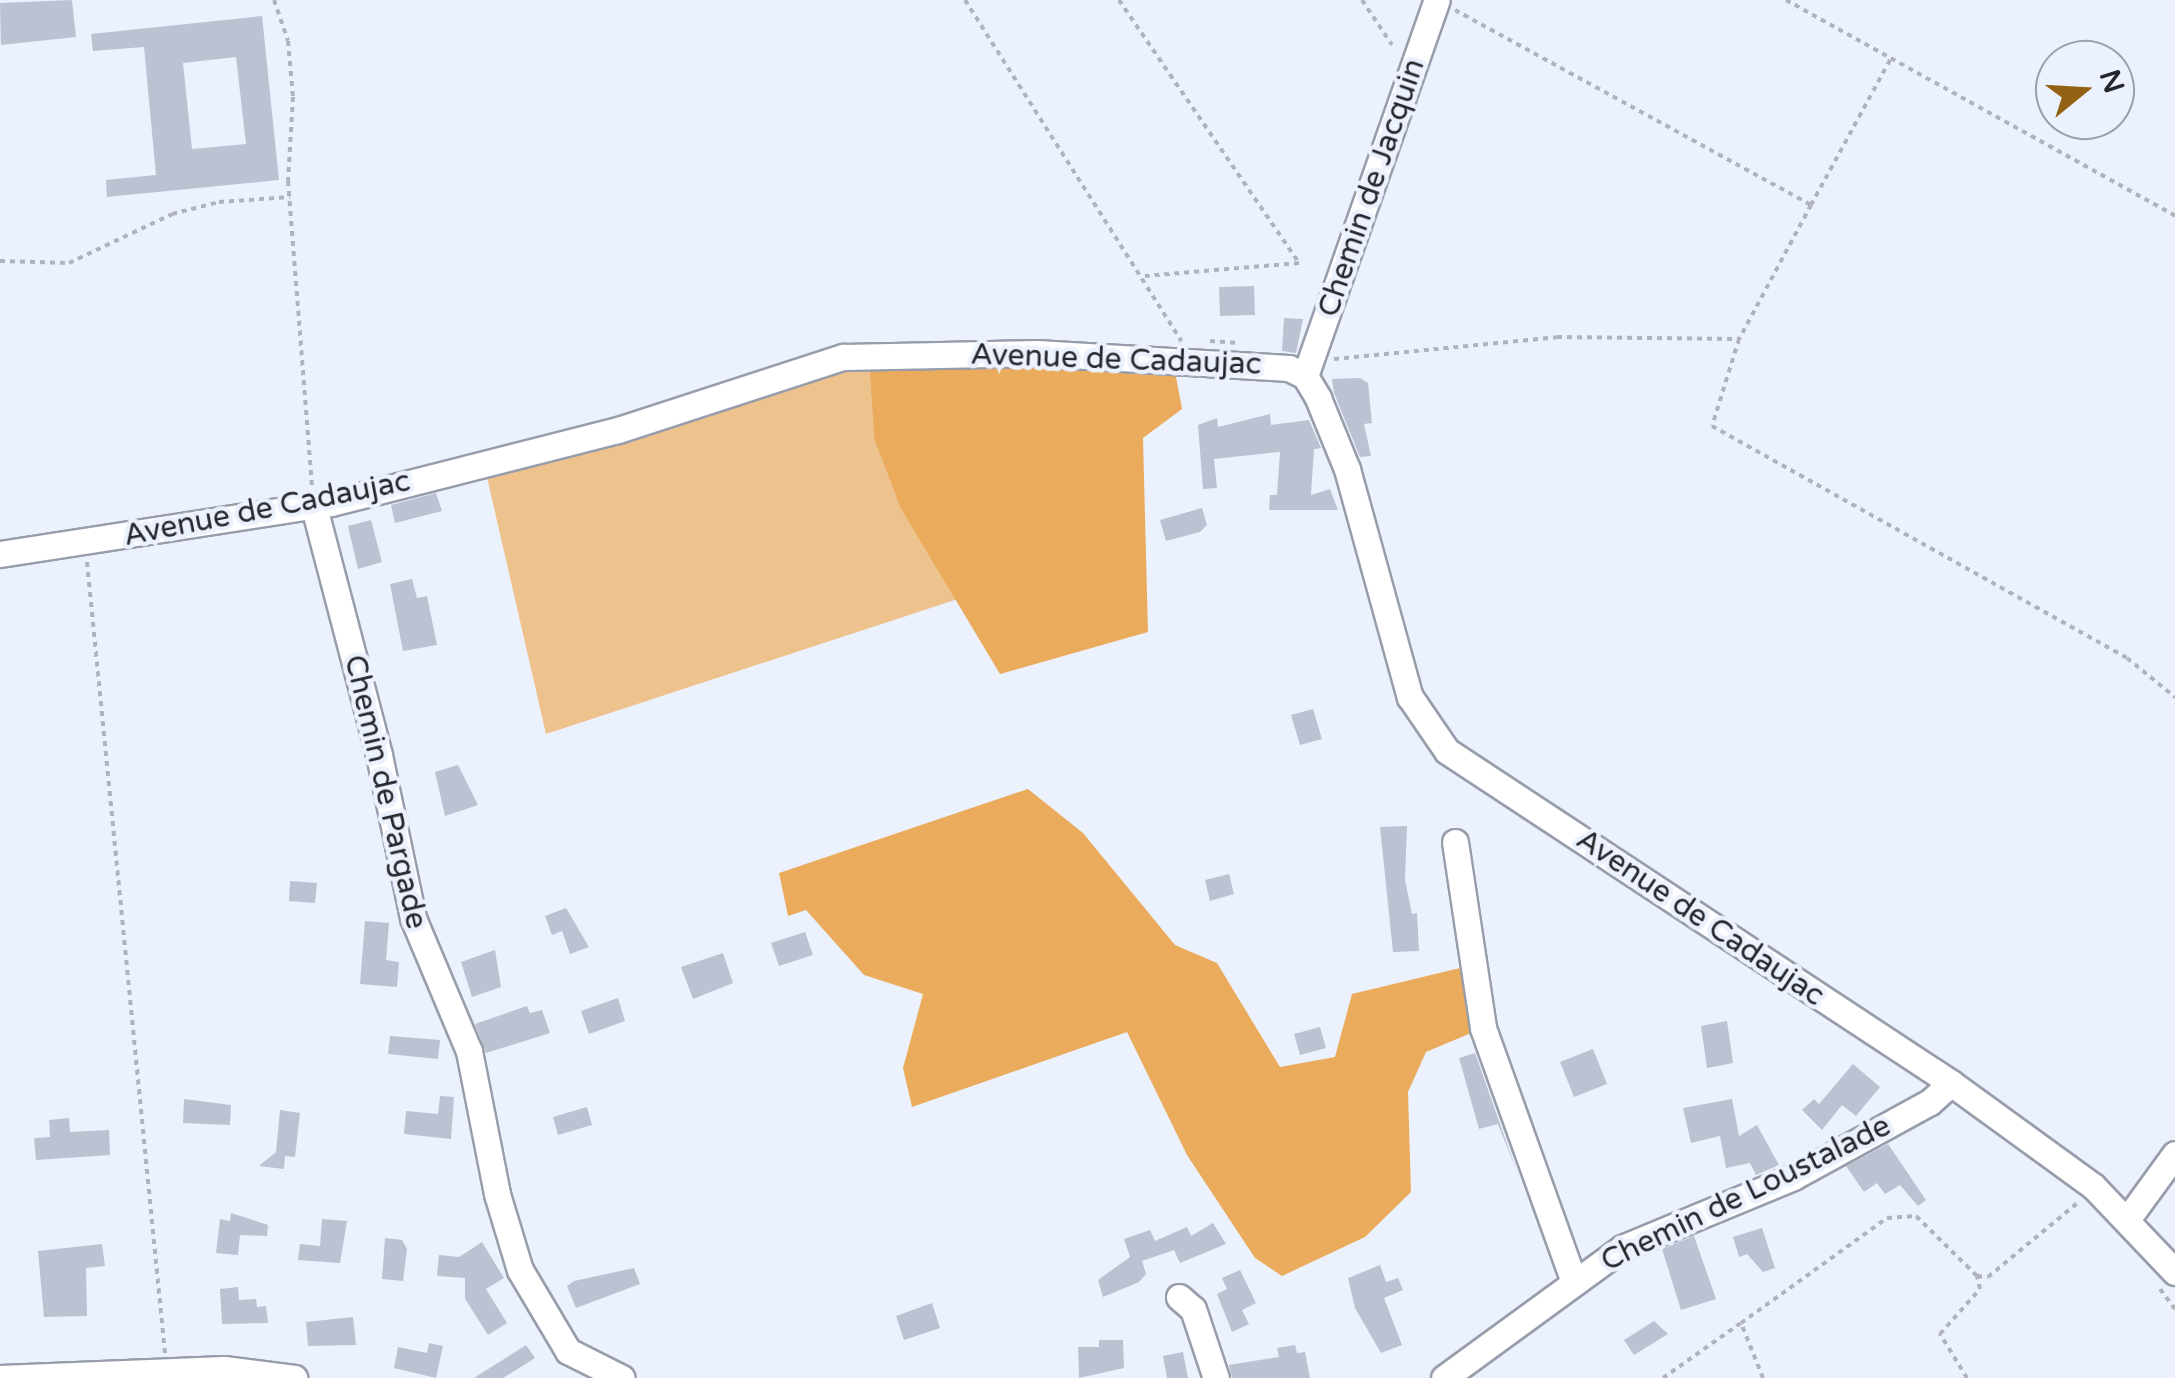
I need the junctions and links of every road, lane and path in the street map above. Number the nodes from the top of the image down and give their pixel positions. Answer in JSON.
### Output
{"nodes":[{"id":1,"x":274,"y":0,"type":"edge"},
{"id":2,"x":965,"y":0,"type":"edge"},
{"id":3,"x":1118,"y":0,"type":"edge"},
{"id":4,"x":1362,"y":0,"type":"edge"},
{"id":5,"x":1437,"y":0,"type":"edge"},
{"id":6,"x":1786,"y":0,"type":"edge"},
{"id":7,"x":1392,"y":45,"type":"dead end"},
{"id":8,"x":1891,"y":58,"type":"junction"},
{"id":9,"x":290,"y":197,"type":"junction"},
{"id":10,"x":1811,"y":206,"type":"junction"},
{"id":11,"x":2175,"y":216,"type":"edge"},
{"id":12,"x":0,"y":261,"type":"edge"},
{"id":13,"x":1145,"y":276,"type":"junction"},
{"id":14,"x":1740,"y":339,"type":"junction"},
{"id":15,"x":1254,"y":362,"type":"junction"},
{"id":16,"x":1307,"y":372,"type":"junction"},
{"id":17,"x":314,"y":507,"type":"junction"},
{"id":18,"x":85,"y":542,"type":"junction"},
{"id":19,"x":0,"y":554,"type":"edge"},
{"id":20,"x":2175,"y":697,"type":"edge"},
{"id":21,"x":1456,"y":842,"type":"dead end"},
{"id":22,"x":1951,"y":1083,"type":"junction"},
{"id":23,"x":2175,"y":1154,"type":"edge"},
{"id":24,"x":2093,"y":1186,"type":"junction"},
{"id":25,"x":2129,"y":1216,"type":"junction"},
{"id":26,"x":2175,"y":1272,"type":"edge"},
{"id":27,"x":1977,"y":1276,"type":"junction"},
{"id":28,"x":1574,"y":1282,"type":"junction"},
{"id":29,"x":1179,"y":1297,"type":"dead end"},
{"id":30,"x":1741,"y":1323,"type":"junction"},
{"id":31,"x":166,"y":1370,"type":"junction"},
{"id":32,"x":85,"y":1375,"type":"edge"},
{"id":33,"x":0,"y":1378,"type":"edge"},
{"id":34,"x":294,"y":1378,"type":"edge"},
{"id":35,"x":622,"y":1378,"type":"edge"},
{"id":36,"x":1216,"y":1378,"type":"edge"},
{"id":37,"x":1444,"y":1378,"type":"edge"},
{"id":38,"x":1663,"y":1378,"type":"edge"},
{"id":39,"x":1763,"y":1378,"type":"edge"},
{"id":40,"x":1967,"y":1378,"type":"edge"}],
"edges":[{"from":1,"to":9,"type":"path"},
{"from":2,"to":13,"type":"path"},
{"from":3,"to":13,"type":"path"},
{"from":4,"to":7,"type":"path"},
{"from":5,"to":10,"type":"path"},
{"from":5,"to":16,"type":"street","name":"Chemin de Jacquin"},
{"from":6,"to":8,"type":"path"},
{"from":8,"to":10,"type":"path"},
{"from":8,"to":11,"type":"path"},
{"from":9,"to":12,"type":"path"},
{"from":9,"to":17,"type":"path"},
{"from":10,"to":14,"type":"path"},
{"from":13,"to":15,"type":"path"},
{"from":14,"to":16,"type":"path"},
{"from":14,"to":20,"type":"path"},
{"from":15,"to":16,"type":"street","name":"Avenue de Cadaujac"},
{"from":15,"to":17,"type":"street","name":"Avenue de Cadaujac"},
{"from":16,"to":22,"type":"street","name":"Avenue de Cadaujac"},
{"from":17,"to":18,"type":"street","name":"Avenue de Cadaujac"},
{"from":17,"to":35,"type":"street","name":"Chemin de Pargade"},
{"from":18,"to":19,"type":"street","name":"Avenue de Cadaujac"},
{"from":18,"to":31,"type":"path"},
{"from":21,"to":28,"type":"street"},
{"from":22,"to":24,"type":"street","name":"Avenue de Cadaujac"},
{"from":22,"to":28,"type":"street","name":"Chemin de Loustalade"},
{"from":23,"to":25,"type":"street"},
{"from":24,"to":25,"type":"street","name":"Avenue de Cadaujac"},
{"from":24,"to":27,"type":"path"},
{"from":25,"to":26,"type":"street","name":"Avenue de Cadaujac"},
{"from":27,"to":30,"type":"path"},
{"from":27,"to":40,"type":"path"},
{"from":28,"to":37,"type":"street","name":"Chemin de Loustalade"},
{"from":29,"to":36,"type":"street"},
{"from":30,"to":38,"type":"path"},
{"from":30,"to":39,"type":"path"},
{"from":31,"to":32,"type":"street"},
{"from":31,"to":34,"type":"street"},
{"from":32,"to":33,"type":"street"}]}
